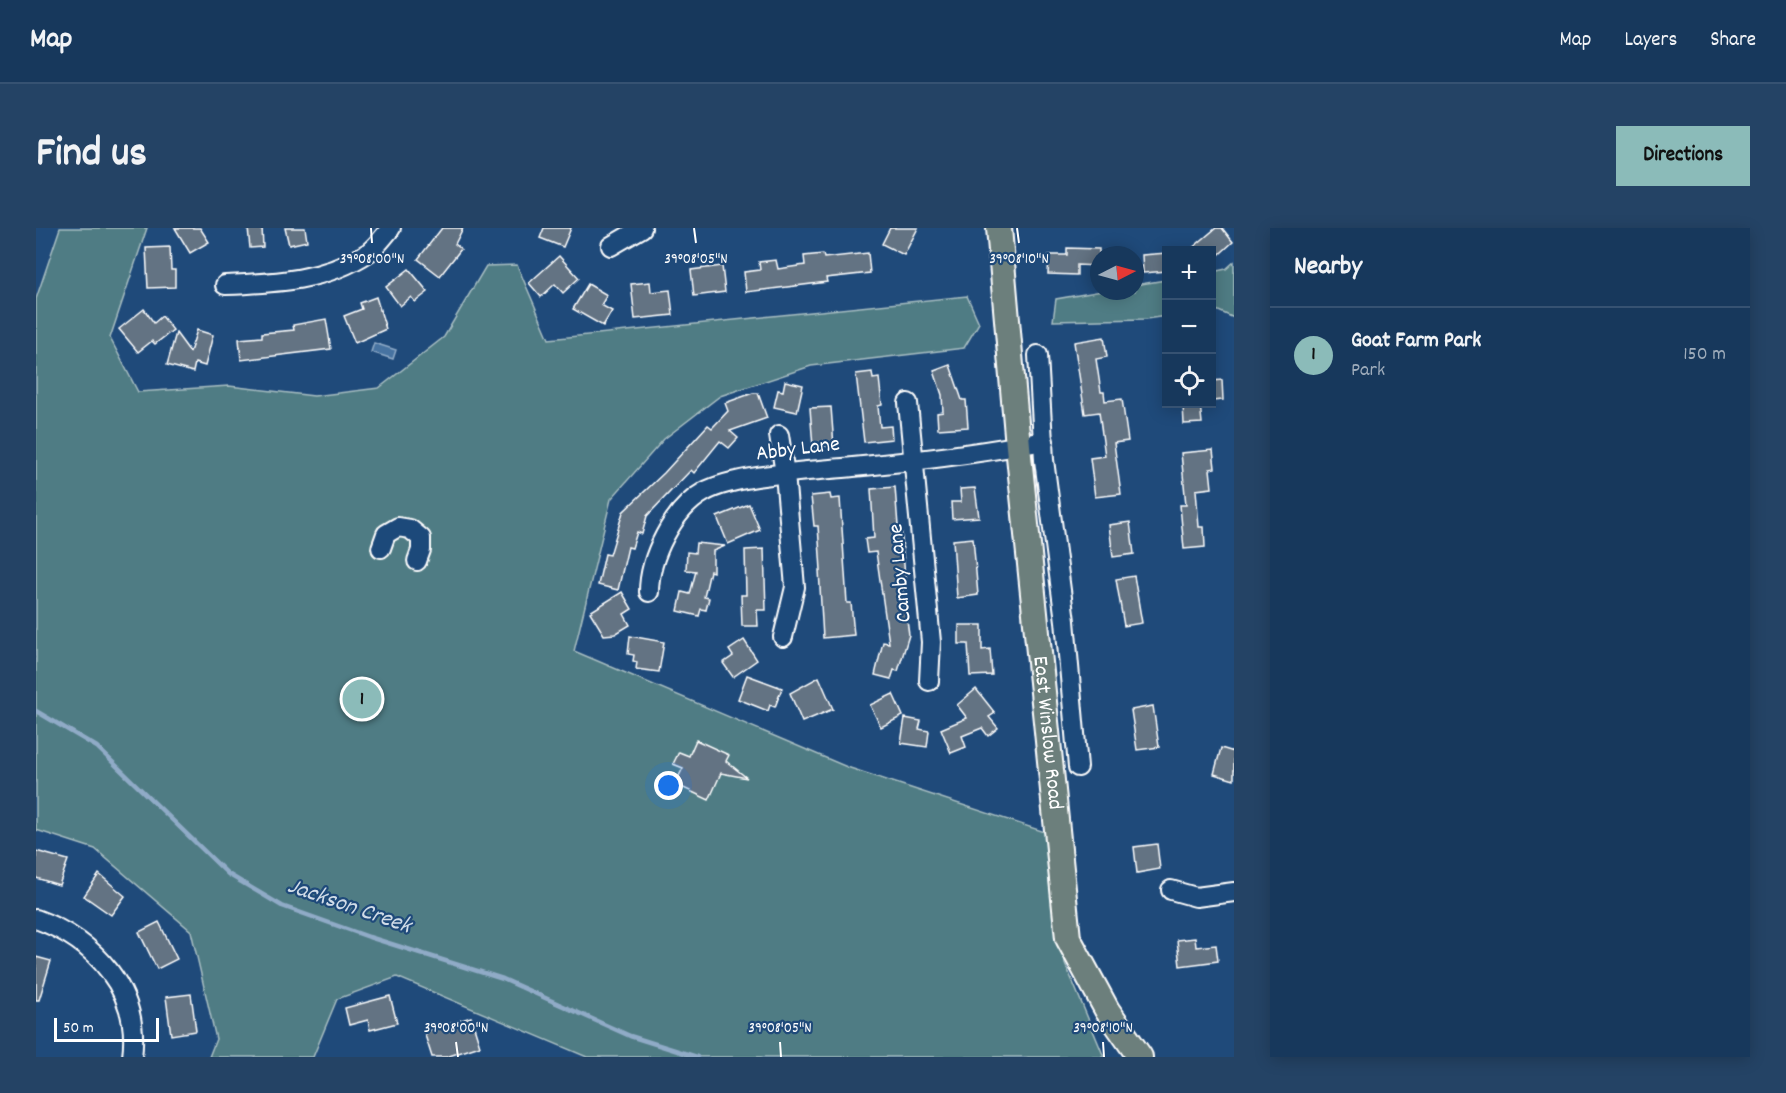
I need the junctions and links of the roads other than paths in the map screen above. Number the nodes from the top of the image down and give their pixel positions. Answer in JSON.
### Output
{"nodes":[{"id":1,"x":391,"y":228,"type":"edge"},
{"id":2,"x":642,"y":228,"type":"edge"},
{"id":3,"x":999,"y":228,"type":"edge"},
{"id":4,"x":611,"y":246,"type":"dead end"},
{"id":5,"x":225,"y":285,"type":"dead end"},
{"id":6,"x":1038,"y":355,"type":"dead end"},
{"id":7,"x":908,"y":403,"type":"dead end"},
{"id":8,"x":779,"y":435,"type":"dead end"},
{"id":9,"x":1044,"y":441,"type":"junction"},
{"id":10,"x":1018,"y":446,"type":"junction"},
{"id":11,"x":915,"y":461,"type":"junction"},
{"id":12,"x":785,"y":474,"type":"junction"},
{"id":13,"x":381,"y":548,"type":"dead end"},
{"id":14,"x":417,"y":561,"type":"dead end"},
{"id":15,"x":650,"y":592,"type":"dead end"},
{"id":16,"x":783,"y":637,"type":"dead end"},
{"id":17,"x":929,"y":681,"type":"dead end"},
{"id":18,"x":1078,"y":767,"type":"dead end"},
{"id":19,"x":1171,"y":890,"type":"dead end"},
{"id":20,"x":1234,"y":892,"type":"edge"},
{"id":21,"x":36,"y":919,"type":"edge"},
{"id":22,"x":1107,"y":1010,"type":"junction"},
{"id":23,"x":132,"y":1057,"type":"edge"},
{"id":24,"x":1120,"y":1057,"type":"edge"},
{"id":25,"x":1140,"y":1057,"type":"edge"}],
"edges":[{"from":1,"to":5,"type":"street"},
{"from":2,"to":4,"type":"street"},
{"from":3,"to":10,"type":"main road","name":"East Winslow Road"},
{"from":6,"to":9,"type":"street","name":"East Winslow Road"},
{"from":7,"to":11,"type":"street","name":"Camby Lane"},
{"from":8,"to":12,"type":"street"},
{"from":9,"to":10,"type":"street"},
{"from":9,"to":18,"type":"street","name":"East Winslow Road"},
{"from":10,"to":11,"type":"street","name":"Abby Lane"},
{"from":10,"to":22,"type":"main road","name":"East Winslow Road"},
{"from":11,"to":12,"type":"street","name":"Abby Lane"},
{"from":11,"to":17,"type":"street","name":"Camby Lane"},
{"from":12,"to":15,"type":"street","name":"Abby Lane"},
{"from":12,"to":16,"type":"street"},
{"from":13,"to":14,"type":"street"},
{"from":19,"to":20,"type":"street"},
{"from":21,"to":23,"type":"street"},
{"from":22,"to":24,"type":"main road","name":"East Winslow Road"},
{"from":22,"to":25,"type":"main road","name":"East Winslow Road"}]}
